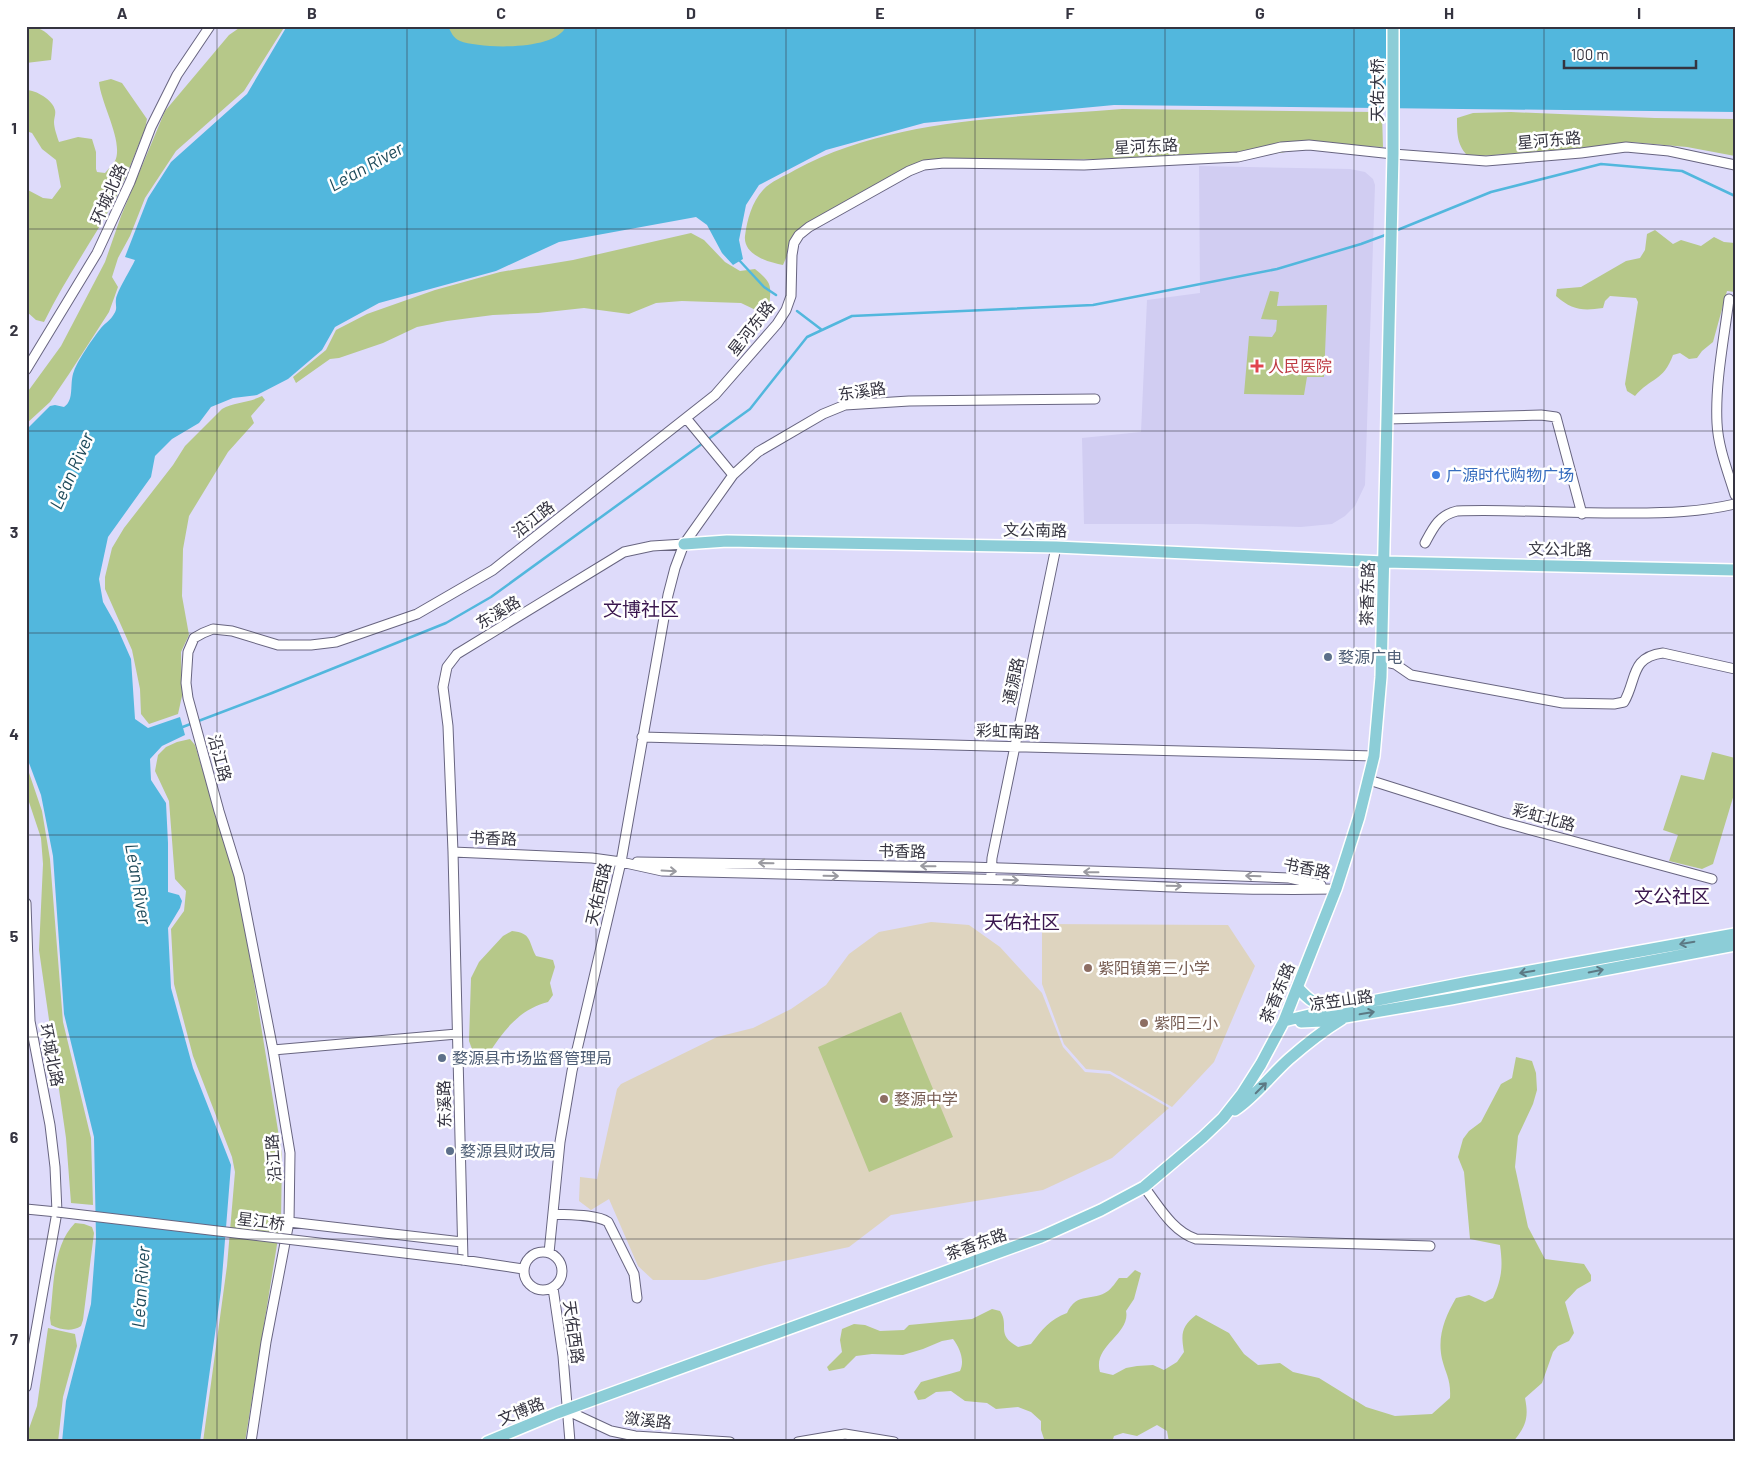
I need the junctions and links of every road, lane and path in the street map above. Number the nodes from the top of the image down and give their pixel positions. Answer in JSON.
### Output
{"nodes":[{"id":1,"x":210,"y":26,"type":"edge"},
{"id":2,"x":1393,"y":26,"type":"edge"},
{"id":3,"x":1393,"y":154,"type":"junction"},
{"id":4,"x":1735,"y":165,"type":"edge"},
{"id":5,"x":1729,"y":299,"type":"dead end"},
{"id":6,"x":26,"y":370,"type":"edge"},
{"id":7,"x":1095,"y":399,"type":"dead end"},
{"id":8,"x":686,"y":418,"type":"junction"},
{"id":9,"x":1388,"y":419,"type":"junction"},
{"id":10,"x":733,"y":475,"type":"junction"},
{"id":11,"x":1735,"y":495,"type":"edge"},
{"id":12,"x":1735,"y":504,"type":"edge"},
{"id":13,"x":1582,"y":514,"type":"junction"},
{"id":14,"x":1425,"y":543,"type":"dead end"},
{"id":15,"x":684,"y":544,"type":"junction"},
{"id":16,"x":1056,"y":547,"type":"junction"},
{"id":17,"x":1384,"y":562,"type":"junction"},
{"id":18,"x":1735,"y":570,"type":"edge"},
{"id":19,"x":1381,"y":660,"type":"junction"},
{"id":20,"x":1735,"y":669,"type":"edge"},
{"id":21,"x":642,"y":737,"type":"junction"},
{"id":22,"x":1015,"y":746,"type":"junction"},
{"id":23,"x":1374,"y":756,"type":"junction"},
{"id":24,"x":1369,"y":780,"type":"junction"},
{"id":25,"x":453,"y":852,"type":"junction"},
{"id":26,"x":621,"y":862,"type":"junction"},
{"id":27,"x":991,"y":869,"type":"junction"},
{"id":28,"x":1712,"y":879,"type":"dead end"},
{"id":29,"x":991,"y":880,"type":"junction"},
{"id":30,"x":1336,"y":888,"type":"junction"},
{"id":31,"x":26,"y":903,"type":"edge"},
{"id":32,"x":1735,"y":934,"type":"edge"},
{"id":33,"x":1735,"y":945,"type":"edge"},
{"id":34,"x":1298,"y":988,"type":"junction"},
{"id":35,"x":1347,"y":1011,"type":"junction"},
{"id":36,"x":28,"y":1021,"type":"edge"},
{"id":37,"x":1284,"y":1021,"type":"junction"},
{"id":38,"x":457,"y":1034,"type":"junction"},
{"id":39,"x":273,"y":1050,"type":"junction"},
{"id":40,"x":1223,"y":1118,"type":"junction"},
{"id":41,"x":1144,"y":1187,"type":"junction"},
{"id":42,"x":26,"y":1209,"type":"edge"},
{"id":43,"x":57,"y":1212,"type":"junction"},
{"id":44,"x":553,"y":1214,"type":"junction"},
{"id":45,"x":289,"y":1222,"type":"junction"},
{"id":46,"x":462,"y":1242,"type":"junction"},
{"id":47,"x":1430,"y":1246,"type":"dead end"},
{"id":48,"x":549,"y":1253,"type":"junction"},
{"id":49,"x":462,"y":1260,"type":"junction"},
{"id":50,"x":523,"y":1269,"type":"junction"},
{"id":51,"x":553,"y":1288,"type":"junction"},
{"id":52,"x":637,"y":1298,"type":"dead end"},
{"id":53,"x":26,"y":1387,"type":"edge"},
{"id":54,"x":568,"y":1411,"type":"junction"},
{"id":55,"x":250,"y":1442,"type":"edge"},
{"id":56,"x":487,"y":1442,"type":"edge"},
{"id":57,"x":570,"y":1442,"type":"edge"},
{"id":58,"x":730,"y":1442,"type":"edge"},
{"id":59,"x":798,"y":1442,"type":"edge"},
{"id":60,"x":894,"y":1442,"type":"edge"}],
"edges":[{"from":1,"to":6,"type":"street","name":"环城北路"},
{"from":2,"to":3,"type":"main road","name":"天佑大桥"},
{"from":3,"to":4,"type":"street","name":"星河东路"},
{"from":3,"to":8,"type":"street","name":"星河东路"},
{"from":3,"to":9,"type":"main road","name":"茶香东路"},
{"from":5,"to":11,"type":"street"},
{"from":7,"to":10,"type":"street","name":"东溪路"},
{"from":8,"to":10,"type":"street"},
{"from":8,"to":39,"type":"street","name":"沿江路"},
{"from":9,"to":13,"type":"street"},
{"from":9,"to":17,"type":"main road","name":"茶香东路"},
{"from":10,"to":15,"type":"street","name":"东溪路"},
{"from":12,"to":13,"type":"street"},
{"from":13,"to":14,"type":"street"},
{"from":15,"to":16,"type":"main road","name":"文公南路"},
{"from":15,"to":21,"type":"street","name":"天佑西路"},
{"from":15,"to":25,"type":"street","name":"东溪路"},
{"from":16,"to":17,"type":"main road","name":"文公南路"},
{"from":16,"to":22,"type":"street","name":"通源路"},
{"from":17,"to":18,"type":"main road","name":"文公北路"},
{"from":17,"to":19,"type":"main road","name":"茶香东路"},
{"from":19,"to":20,"type":"street"},
{"from":19,"to":23,"type":"main road","name":"茶香东路"},
{"from":21,"to":22,"type":"street","name":"彩虹南路"},
{"from":21,"to":26,"type":"street","name":"天佑西路"},
{"from":22,"to":23,"type":"street","name":"彩虹南路"},
{"from":22,"to":27,"type":"street","name":"通源路"},
{"from":23,"to":24,"type":"main road","name":"茶香东路"},
{"from":24,"to":28,"type":"street","name":"彩虹北路"},
{"from":24,"to":30,"type":"main road","name":"茶香东路"},
{"from":25,"to":26,"type":"street","name":"书香路"},
{"from":25,"to":38,"type":"street","name":"东溪路"},
{"from":27,"to":26,"type":"street","name":"书香路","one_way":true},
{"from":26,"to":29,"type":"street","name":"书香路","one_way":true},
{"from":26,"to":44,"type":"street","name":"天佑西路"},
{"from":27,"to":29,"type":"street","name":"通源路"},
{"from":30,"to":27,"type":"street","name":"书香路","one_way":true},
{"from":29,"to":30,"type":"street","name":"书香路","one_way":true},
{"from":30,"to":34,"type":"main road","name":"茶香东路"},
{"from":31,"to":36,"type":"street","name":"环城北路"},
{"from":32,"to":35,"type":"main road","name":"凉笠山路","one_way":true},
{"from":35,"to":33,"type":"main road","name":"凉笠山路","one_way":true},
{"from":34,"to":35,"type":"main road"},
{"from":34,"to":37,"type":"main road","name":"茶香东路"},
{"from":35,"to":37,"type":"main road","name":"凉笠山路"},
{"from":40,"to":35,"type":"main road","one_way":true},
{"from":36,"to":43,"type":"street","name":"环城北路"},
{"from":37,"to":40,"type":"main road","name":"茶香东路"},
{"from":38,"to":39,"type":"street"},
{"from":38,"to":46,"type":"street","name":"东溪路"},
{"from":39,"to":45,"type":"street","name":"沿江路"},
{"from":40,"to":41,"type":"main road","name":"茶香东路"},
{"from":41,"to":47,"type":"street"},
{"from":41,"to":54,"type":"main road","name":"茶香东路"},
{"from":42,"to":43,"type":"street","name":"星江桥"},
{"from":43,"to":49,"type":"street","name":"星江桥","bridge":true},
{"from":43,"to":53,"type":"street","name":"环城北路"},
{"from":44,"to":48,"type":"street","name":"天佑西路"},
{"from":44,"to":52,"type":"street"},
{"from":45,"to":46,"type":"street"},
{"from":45,"to":55,"type":"street","name":"沿江路"},
{"from":46,"to":49,"type":"street","name":"东溪路"},
{"from":48,"to":50,"type":"street"},
{"from":48,"to":51,"type":"street"},
{"from":49,"to":50,"type":"street","name":"星江桥"},
{"from":50,"to":51,"type":"street"},
{"from":51,"to":54,"type":"street","name":"天佑西路"},
{"from":54,"to":56,"type":"main road","name":"文博路"},
{"from":54,"to":57,"type":"street","name":"天佑西路"},
{"from":54,"to":58,"type":"street","name":"潋溪路"},
{"from":59,"to":60,"type":"street"}]}
